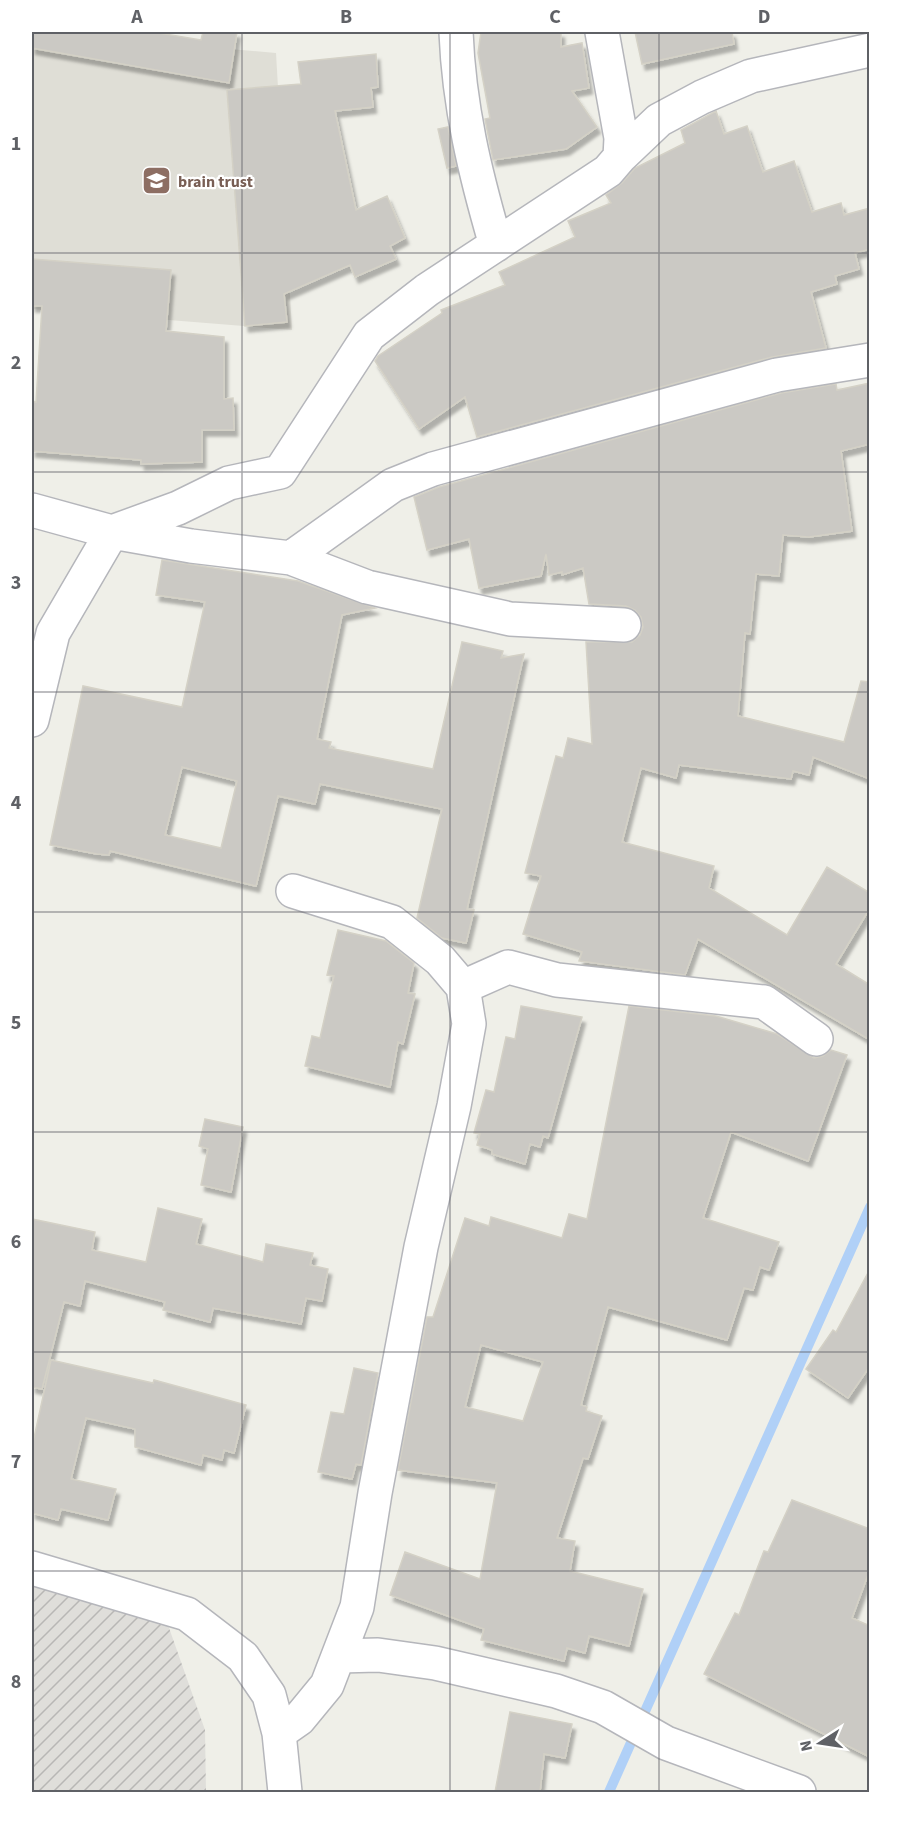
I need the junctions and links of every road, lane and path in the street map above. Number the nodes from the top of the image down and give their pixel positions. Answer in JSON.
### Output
{"nodes":[{"id":1,"x":456,"y":32,"type":"edge"},
{"id":2,"x":602,"y":32,"type":"edge"},
{"id":3,"x":870,"y":50,"type":"edge"},
{"id":4,"x":620,"y":157,"type":"junction"},
{"id":5,"x":496,"y":245,"type":"junction"},
{"id":6,"x":870,"y":360,"type":"edge"},
{"id":7,"x":32,"y":510,"type":"edge"},
{"id":8,"x":112,"y":532,"type":"junction"},
{"id":9,"x":291,"y":558,"type":"junction"},
{"id":10,"x":624,"y":625,"type":"dead end"},
{"id":11,"x":32,"y":720,"type":"edge"},
{"id":12,"x":293,"y":891,"type":"dead end"},
{"id":13,"x":463,"y":987,"type":"junction"},
{"id":14,"x":816,"y":1039,"type":"dead end"},
{"id":15,"x":32,"y":1568,"type":"edge"},
{"id":16,"x":339,"y":1656,"type":"junction"},
{"id":17,"x":279,"y":1734,"type":"junction"},
{"id":18,"x":285,"y":1792,"type":"edge"},
{"id":19,"x":799,"y":1792,"type":"edge"}],
"edges":[{"from":1,"to":5,"type":"street"},
{"from":2,"to":4,"type":"street"},
{"from":3,"to":4,"type":"street"},
{"from":4,"to":5,"type":"street"},
{"from":5,"to":8,"type":"street"},
{"from":6,"to":9,"type":"street"},
{"from":7,"to":8,"type":"street"},
{"from":8,"to":9,"type":"street"},
{"from":8,"to":11,"type":"street"},
{"from":9,"to":10,"type":"street"},
{"from":12,"to":13,"type":"street"},
{"from":13,"to":14,"type":"street"},
{"from":13,"to":16,"type":"street"},
{"from":15,"to":17,"type":"street"},
{"from":16,"to":17,"type":"street"},
{"from":16,"to":19,"type":"street"},
{"from":17,"to":18,"type":"street"}]}
